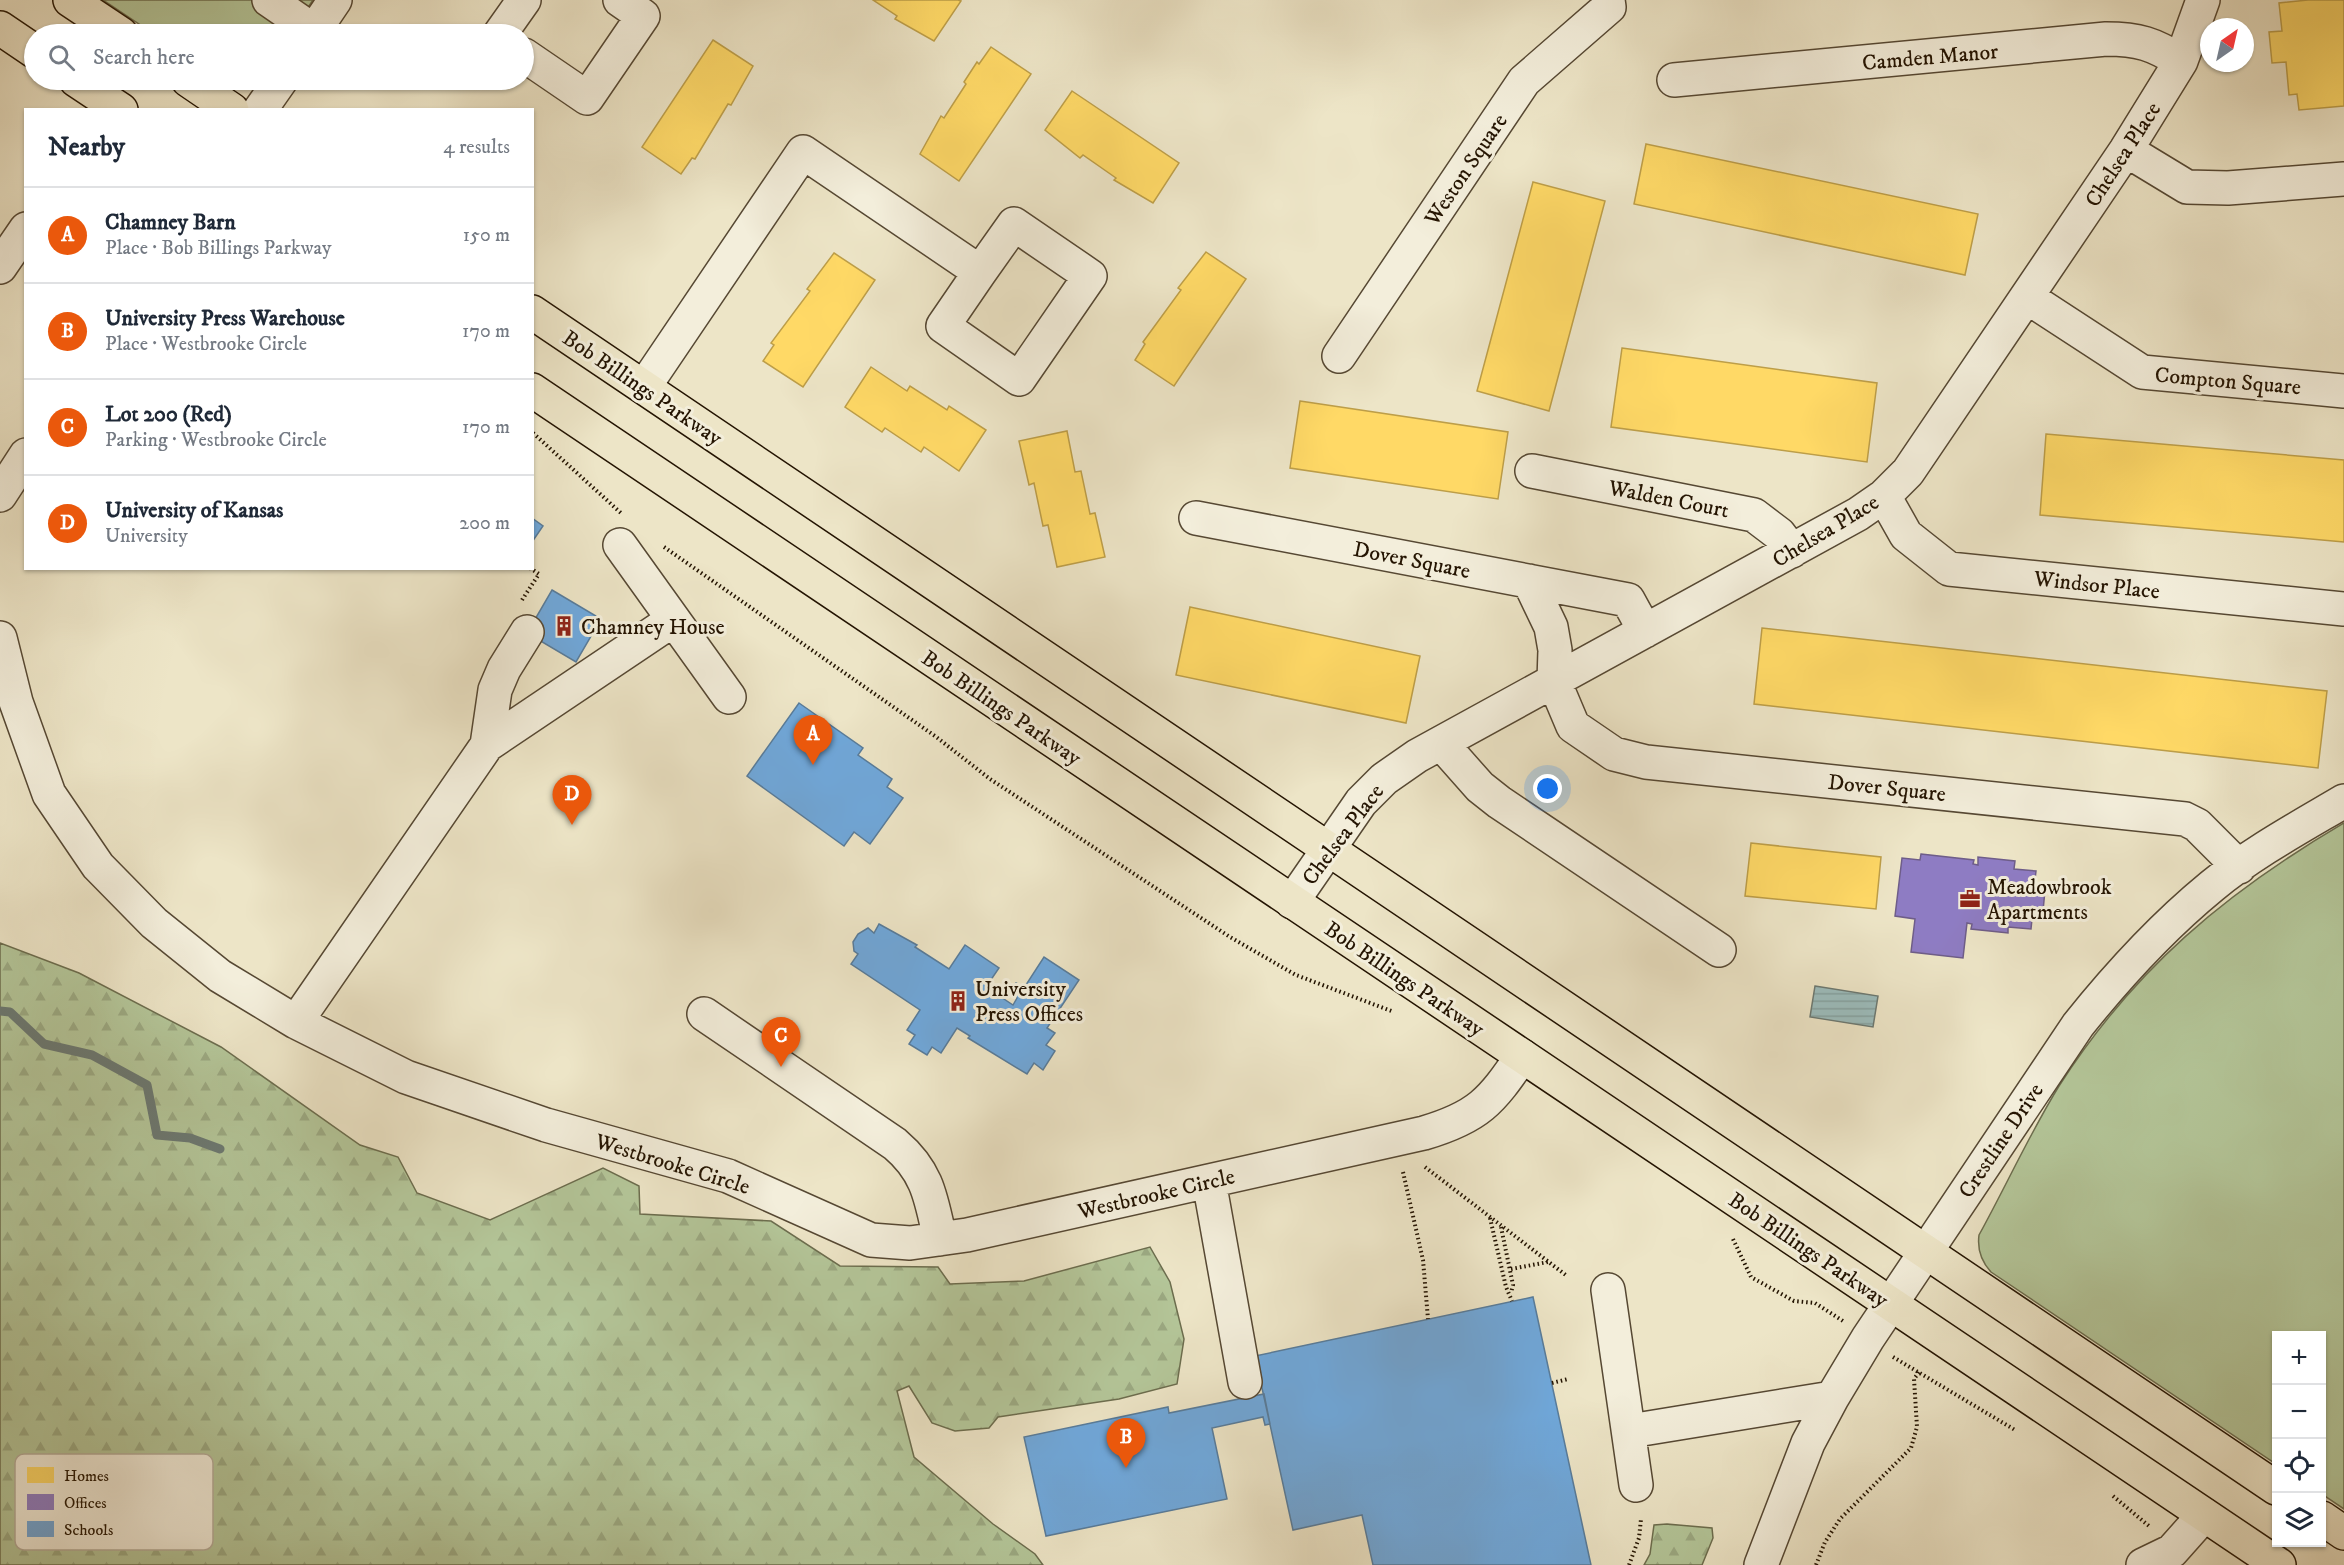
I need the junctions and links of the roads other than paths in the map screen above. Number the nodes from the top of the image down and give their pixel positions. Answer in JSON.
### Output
{"nodes":[{"id":1,"x":70,"y":0,"type":"edge"},
{"id":2,"x":269,"y":0,"type":"edge"},
{"id":3,"x":335,"y":0,"type":"edge"},
{"id":4,"x":524,"y":0,"type":"edge"},
{"id":5,"x":620,"y":0,"type":"edge"},
{"id":6,"x":1608,"y":0,"type":"edge"},
{"id":7,"x":2203,"y":0,"type":"edge"},
{"id":8,"x":106,"y":24,"type":"edge"},
{"id":9,"x":301,"y":24,"type":"edge"},
{"id":10,"x":319,"y":24,"type":"edge"},
{"id":11,"x":507,"y":24,"type":"edge"},
{"id":12,"x":0,"y":28,"type":"edge"},
{"id":13,"x":24,"y":44,"type":"edge"},
{"id":14,"x":2181,"y":61,"type":"junction"},
{"id":15,"x":534,"y":62,"type":"edge"},
{"id":16,"x":1674,"y":80,"type":"dead end"},
{"id":17,"x":91,"y":90,"type":"edge"},
{"id":18,"x":203,"y":90,"type":"edge"},
{"id":19,"x":274,"y":90,"type":"edge"},
{"id":20,"x":118,"y":108,"type":"edge"},
{"id":21,"x":229,"y":108,"type":"edge"},
{"id":22,"x":261,"y":108,"type":"edge"},
{"id":23,"x":2126,"y":150,"type":"junction"},
{"id":24,"x":2344,"y":179,"type":"edge"},
{"id":25,"x":24,"y":232,"type":"edge"},
{"id":26,"x":0,"y":267,"type":"edge"},
{"id":27,"x":980,"y":272,"type":"junction"},
{"id":28,"x":2027,"y":297,"type":"junction"},
{"id":29,"x":534,"y":313,"type":"edge"},
{"id":30,"x":1339,"y":356,"type":"dead end"},
{"id":31,"x":644,"y":387,"type":"junction"},
{"id":32,"x":534,"y":391,"type":"edge"},
{"id":33,"x":2344,"y":391,"type":"edge"},
{"id":34,"x":24,"y":457,"type":"edge"},
{"id":35,"x":1532,"y":471,"type":"dead end"},
{"id":36,"x":0,"y":495,"type":"edge"},
{"id":37,"x":1884,"y":496,"type":"junction"},
{"id":38,"x":1196,"y":518,"type":"dead end"},
{"id":39,"x":626,"y":533,"type":"road end"},
{"id":40,"x":1792,"y":551,"type":"junction"},
{"id":41,"x":1529,"y":581,"type":"junction"},
{"id":42,"x":2344,"y":609,"type":"edge"},
{"id":43,"x":522,"y":620,"type":"road end"},
{"id":44,"x":673,"y":620,"type":"junction"},
{"id":45,"x":1645,"y":631,"type":"junction"},
{"id":46,"x":0,"y":638,"type":"edge"},
{"id":47,"x":1554,"y":681,"type":"junction"},
{"id":48,"x":729,"y":698,"type":"dead end"},
{"id":49,"x":1441,"y":743,"type":"junction"},
{"id":50,"x":487,"y":746,"type":"junction"},
{"id":51,"x":2344,"y":801,"type":"edge"},
{"id":52,"x":1328,"y":851,"type":"junction"},
{"id":53,"x":2239,"y":867,"type":"junction"},
{"id":54,"x":1292,"y":902,"type":"junction"},
{"id":55,"x":1719,"y":950,"type":"dead end"},
{"id":56,"x":704,"y":1014,"type":"dead end"},
{"id":57,"x":296,"y":1022,"type":"junction"},
{"id":58,"x":1522,"y":1056,"type":"junction"},
{"id":59,"x":1209,"y":1181,"type":"junction"},
{"id":60,"x":940,"y":1239,"type":"junction"},
{"id":61,"x":1925,"y":1252,"type":"junction"},
{"id":62,"x":1608,"y":1290,"type":"dead end"},
{"id":63,"x":1890,"y":1305,"type":"junction"},
{"id":64,"x":1245,"y":1382,"type":"dead end"},
{"id":65,"x":1833,"y":1398,"type":"junction"},
{"id":66,"x":1630,"y":1431,"type":"junction"},
{"id":67,"x":1636,"y":1485,"type":"dead end"},
{"id":68,"x":2272,"y":1485,"type":"edge"},
{"id":69,"x":2204,"y":1515,"type":"junction"},
{"id":70,"x":2326,"y":1521,"type":"edge"},
{"id":71,"x":2344,"y":1533,"type":"edge"},
{"id":72,"x":1761,"y":1565,"type":"edge"},
{"id":73,"x":2143,"y":1565,"type":"edge"},
{"id":74,"x":2279,"y":1565,"type":"edge"}],
"edges":[{"from":1,"to":8,"type":"main road"},
{"from":2,"to":9,"type":"street"},
{"from":3,"to":10,"type":"street"},
{"from":4,"to":11,"type":"street"},
{"from":5,"to":15,"type":"street"},
{"from":6,"to":30,"type":"street","name":"Weston Square"},
{"from":7,"to":14,"type":"street","name":"Chelsea Place"},
{"from":12,"to":13,"type":"main road"},
{"from":14,"to":16,"type":"street","name":"Camden Manor"},
{"from":14,"to":23,"type":"street","name":"Chelsea Place"},
{"from":17,"to":20,"type":"main road"},
{"from":18,"to":21,"type":"main road"},
{"from":19,"to":22,"type":"street"},
{"from":23,"to":24,"type":"street"},
{"from":23,"to":28,"type":"street","name":"Chelsea Place"},
{"from":25,"to":26,"type":"street"},
{"from":27,"to":27,"type":"street"},
{"from":27,"to":31,"type":"street"},
{"from":28,"to":33,"type":"street","name":"Compton Square"},
{"from":28,"to":37,"type":"street","name":"Chelsea Place"},
{"from":29,"to":31,"type":"main road","name":"Bob Billings Parkway"},
{"from":31,"to":52,"type":"main road","name":"Bob Billings Parkway"},
{"from":32,"to":54,"type":"main road","name":"Bob Billings Parkway"},
{"from":34,"to":36,"type":"street"},
{"from":35,"to":40,"type":"street","name":"Walden Court"},
{"from":37,"to":40,"type":"street","name":"Chelsea Place"},
{"from":37,"to":42,"type":"street","name":"Windsor Place"},
{"from":38,"to":41,"type":"street","name":"Dover Square"},
{"from":39,"to":44,"type":"street"},
{"from":40,"to":45,"type":"street","name":"Chelsea Place"},
{"from":41,"to":45,"type":"street","name":"Dover Square"},
{"from":41,"to":47,"type":"street"},
{"from":43,"to":50,"type":"street"},
{"from":44,"to":48,"type":"street"},
{"from":44,"to":50,"type":"street"},
{"from":45,"to":47,"type":"street","name":"Chelsea Place"},
{"from":46,"to":57,"type":"street","name":"Westbrooke Circle"},
{"from":47,"to":49,"type":"street","name":"Chelsea Place"},
{"from":47,"to":53,"type":"street","name":"Dover Square"},
{"from":49,"to":52,"type":"street","name":"Chelsea Place"},
{"from":49,"to":55,"type":"street"},
{"from":50,"to":57,"type":"street"},
{"from":51,"to":53,"type":"street","name":"Crestline Drive"},
{"from":52,"to":54,"type":"street","name":"Chelsea Place"},
{"from":52,"to":61,"type":"main road","name":"Bob Billings Parkway"},
{"from":53,"to":61,"type":"street","name":"Crestline Drive"},
{"from":54,"to":58,"type":"main road","name":"Bob Billings Parkway"},
{"from":56,"to":60,"type":"street"},
{"from":57,"to":60,"type":"street","name":"Westbrooke Circle"},
{"from":58,"to":59,"type":"street","name":"Westbrooke Circle"},
{"from":58,"to":63,"type":"main road","name":"Bob Billings Parkway"},
{"from":59,"to":60,"type":"street","name":"Westbrooke Circle"},
{"from":59,"to":64,"type":"street"},
{"from":61,"to":63,"type":"street","name":"Crestline Drive"},
{"from":61,"to":68,"type":"main road","name":"Bob Billings Parkway"},
{"from":62,"to":66,"type":"street"},
{"from":63,"to":65,"type":"street","name":"Crestline Drive"},
{"from":63,"to":69,"type":"main road","name":"Bob Billings Parkway"},
{"from":65,"to":66,"type":"street"},
{"from":65,"to":72,"type":"street","name":"Crestline Drive"},
{"from":66,"to":67,"type":"street"},
{"from":69,"to":73,"type":"street"},
{"from":69,"to":74,"type":"main road","name":"Bob Billings Parkway"},
{"from":70,"to":71,"type":"main road"}]}
